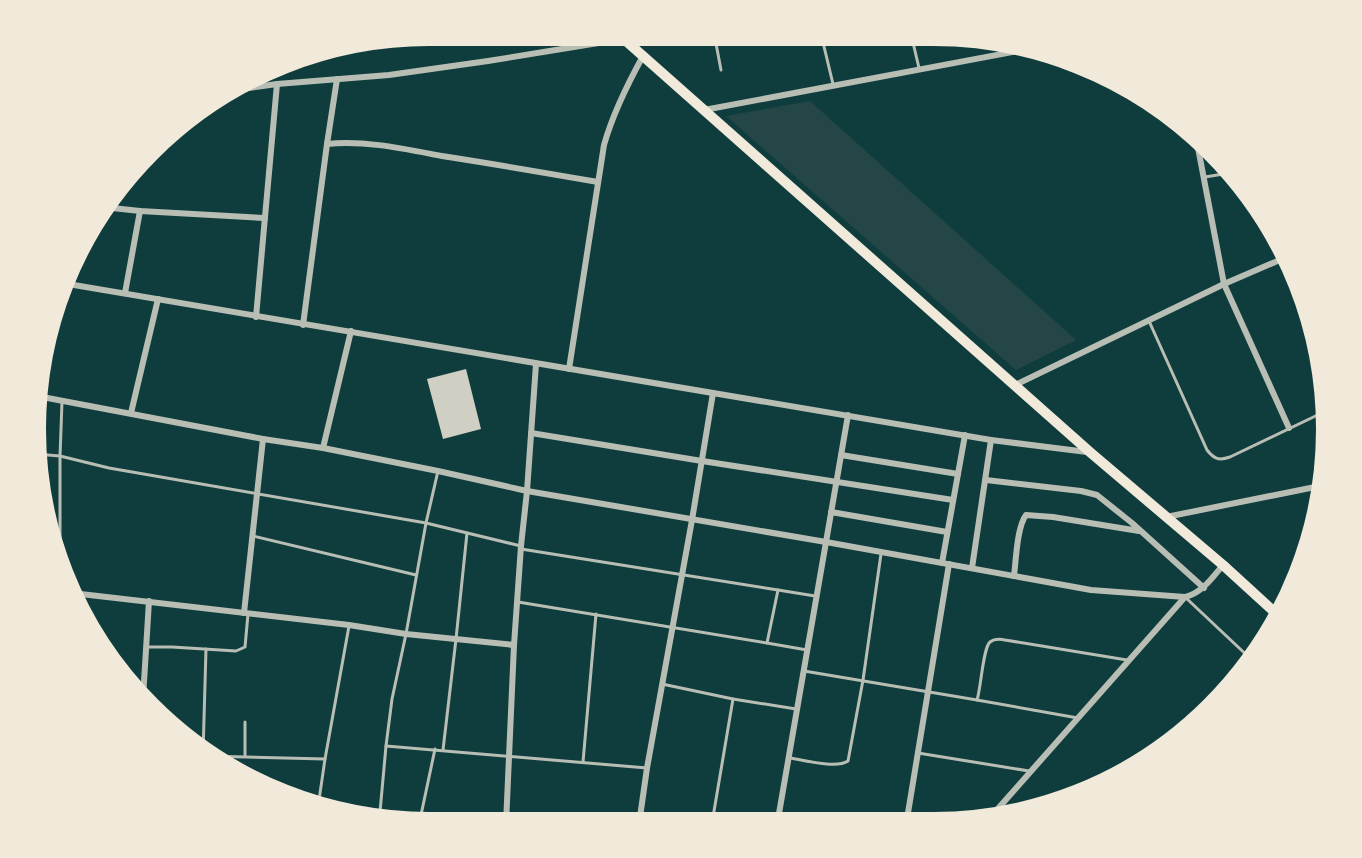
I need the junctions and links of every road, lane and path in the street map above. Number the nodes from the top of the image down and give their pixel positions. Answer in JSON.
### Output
{"nodes":[{"id":1,"x":585,"y":42,"type":"edge"},
{"id":2,"x":627,"y":42,"type":"edge"},
{"id":3,"x":716,"y":42,"type":"edge"},
{"id":4,"x":823,"y":42,"type":"edge"},
{"id":5,"x":913,"y":42,"type":"edge"},
{"id":6,"x":1000,"y":48,"type":"edge"},
{"id":7,"x":1017,"y":51,"type":"edge"},
{"id":8,"x":1001,"y":54,"type":"junction"},
{"id":9,"x":643,"y":56,"type":"junction"},
{"id":10,"x":721,"y":70,"type":"dead end"},
{"id":11,"x":919,"y":70,"type":"junction"},
{"id":12,"x":338,"y":79,"type":"junction"},
{"id":13,"x":277,"y":84,"type":"junction"},
{"id":14,"x":833,"y":86,"type":"junction"},
{"id":15,"x":246,"y":88,"type":"edge"},
{"id":16,"x":704,"y":110,"type":"junction"},
{"id":17,"x":327,"y":144,"type":"junction"},
{"id":18,"x":1198,"y":147,"type":"edge"},
{"id":19,"x":1224,"y":174,"type":"edge"},
{"id":20,"x":1204,"y":177,"type":"junction"},
{"id":21,"x":598,"y":182,"type":"junction"},
{"id":22,"x":111,"y":208,"type":"edge"},
{"id":23,"x":140,"y":211,"type":"junction"},
{"id":24,"x":265,"y":218,"type":"junction"},
{"id":25,"x":1281,"y":260,"type":"edge"},
{"id":26,"x":70,"y":284,"type":"edge"},
{"id":27,"x":1224,"y":284,"type":"junction"},
{"id":28,"x":125,"y":293,"type":"junction"},
{"id":29,"x":158,"y":299,"type":"junction"},
{"id":30,"x":256,"y":317,"type":"junction"},
{"id":31,"x":1149,"y":321,"type":"junction"},
{"id":32,"x":303,"y":325,"type":"junction"},
{"id":33,"x":351,"y":332,"type":"junction"},
{"id":34,"x":536,"y":364,"type":"junction"},
{"id":35,"x":569,"y":369,"type":"junction"},
{"id":36,"x":1015,"y":385,"type":"junction"},
{"id":37,"x":713,"y":393,"type":"junction"},
{"id":38,"x":44,"y":397,"type":"edge"},
{"id":39,"x":62,"y":400,"type":"junction"},
{"id":40,"x":131,"y":414,"type":"junction"},
{"id":41,"x":1319,"y":414,"type":"edge"},
{"id":42,"x":848,"y":415,"type":"junction"},
{"id":43,"x":1289,"y":428,"type":"junction"},
{"id":44,"x":531,"y":433,"type":"junction"},
{"id":45,"x":965,"y":435,"type":"junction"},
{"id":46,"x":263,"y":439,"type":"junction"},
{"id":47,"x":991,"y":440,"type":"junction"},
{"id":48,"x":324,"y":448,"type":"junction"},
{"id":49,"x":1091,"y":453,"type":"junction"},
{"id":50,"x":43,"y":455,"type":"edge"},
{"id":51,"x":841,"y":455,"type":"junction"},
{"id":52,"x":60,"y":456,"type":"junction"},
{"id":53,"x":702,"y":461,"type":"junction"},
{"id":54,"x":438,"y":471,"type":"junction"},
{"id":55,"x":958,"y":474,"type":"junction"},
{"id":56,"x":986,"y":480,"type":"junction"},
{"id":57,"x":837,"y":482,"type":"junction"},
{"id":58,"x":1316,"y":487,"type":"edge"},
{"id":59,"x":527,"y":491,"type":"junction"},
{"id":60,"x":258,"y":493,"type":"junction"},
{"id":61,"x":953,"y":500,"type":"junction"},
{"id":62,"x":831,"y":512,"type":"junction"},
{"id":63,"x":1166,"y":517,"type":"junction"},
{"id":64,"x":692,"y":520,"type":"junction"},
{"id":65,"x":426,"y":523,"type":"junction"},
{"id":66,"x":1140,"y":531,"type":"junction"},
{"id":67,"x":467,"y":532,"type":"junction"},
{"id":68,"x":947,"y":532,"type":"junction"},
{"id":69,"x":253,"y":536,"type":"junction"},
{"id":70,"x":826,"y":542,"type":"junction"},
{"id":71,"x":60,"y":544,"type":"edge"},
{"id":72,"x":521,"y":548,"type":"junction"},
{"id":73,"x":882,"y":552,"type":"junction"},
{"id":74,"x":945,"y":563,"type":"junction"},
{"id":75,"x":1223,"y":565,"type":"junction"},
{"id":76,"x":972,"y":568,"type":"junction"},
{"id":77,"x":416,"y":575,"type":"junction"},
{"id":78,"x":682,"y":575,"type":"junction"},
{"id":79,"x":1014,"y":576,"type":"junction"},
{"id":80,"x":1204,"y":588,"type":"junction"},
{"id":81,"x":778,"y":590,"type":"junction"},
{"id":82,"x":79,"y":593,"type":"edge"},
{"id":83,"x":816,"y":596,"type":"junction"},
{"id":84,"x":1185,"y":597,"type":"junction"},
{"id":85,"x":149,"y":601,"type":"junction"},
{"id":86,"x":517,"y":602,"type":"junction"},
{"id":87,"x":1274,"y":611,"type":"edge"},
{"id":88,"x":246,"y":613,"type":"junction"},
{"id":89,"x":596,"y":614,"type":"junction"},
{"id":90,"x":350,"y":625,"type":"junction"},
{"id":91,"x":672,"y":627,"type":"junction"},
{"id":92,"x":406,"y":634,"type":"junction"},
{"id":93,"x":456,"y":639,"type":"junction"},
{"id":94,"x":767,"y":642,"type":"junction"},
{"id":95,"x":514,"y":645,"type":"junction"},
{"id":96,"x":146,"y":647,"type":"junction"},
{"id":97,"x":206,"y":649,"type":"junction"},
{"id":98,"x":807,"y":650,"type":"junction"},
{"id":99,"x":1247,"y":655,"type":"edge"},
{"id":100,"x":1129,"y":660,"type":"junction"},
{"id":101,"x":804,"y":671,"type":"junction"},
{"id":102,"x":863,"y":680,"type":"junction"},
{"id":103,"x":662,"y":684,"type":"junction"},
{"id":104,"x":143,"y":690,"type":"edge"},
{"id":105,"x":928,"y":691,"type":"junction"},
{"id":106,"x":733,"y":699,"type":"junction"},
{"id":107,"x":977,"y":700,"type":"junction"},
{"id":108,"x":797,"y":709,"type":"junction"},
{"id":109,"x":1078,"y":718,"type":"junction"},
{"id":110,"x":245,"y":722,"type":"dead end"},
{"id":111,"x":205,"y":745,"type":"edge"},
{"id":112,"x":386,"y":746,"type":"junction"},
{"id":113,"x":435,"y":749,"type":"junction"},
{"id":114,"x":443,"y":750,"type":"junction"},
{"id":115,"x":918,"y":753,"type":"junction"},
{"id":116,"x":221,"y":755,"type":"edge"},
{"id":117,"x":509,"y":755,"type":"junction"},
{"id":118,"x":245,"y":756,"type":"junction"},
{"id":119,"x":788,"y":757,"type":"junction"},
{"id":120,"x":325,"y":759,"type":"junction"},
{"id":121,"x":583,"y":762,"type":"junction"},
{"id":122,"x":647,"y":768,"type":"junction"},
{"id":123,"x":1030,"y":772,"type":"junction"},
{"id":124,"x":319,"y":800,"type":"edge"},
{"id":125,"x":364,"y":811,"type":"edge"},
{"id":126,"x":380,"y":811,"type":"junction"},
{"id":127,"x":996,"y":811,"type":"edge"},
{"id":128,"x":421,"y":815,"type":"junction"},
{"id":129,"x":432,"y":816,"type":"edge"},
{"id":130,"x":506,"y":816,"type":"edge"},
{"id":131,"x":640,"y":816,"type":"edge"},
{"id":132,"x":713,"y":816,"type":"edge"},
{"id":133,"x":778,"y":816,"type":"edge"},
{"id":134,"x":908,"y":816,"type":"edge"}],
"edges":[{"from":1,"to":12,"type":"street"},
{"from":2,"to":9,"type":"main road"},
{"from":3,"to":10,"type":"lane"},
{"from":4,"to":14,"type":"lane"},
{"from":5,"to":11,"type":"lane"},
{"from":6,"to":8,"type":"lane"},
{"from":7,"to":8,"type":"street"},
{"from":8,"to":11,"type":"street"},
{"from":9,"to":16,"type":"main road"},
{"from":9,"to":21,"type":"street"},
{"from":11,"to":14,"type":"street"},
{"from":12,"to":13,"type":"street"},
{"from":12,"to":17,"type":"street"},
{"from":13,"to":15,"type":"street"},
{"from":13,"to":24,"type":"street"},
{"from":14,"to":16,"type":"street"},
{"from":16,"to":36,"type":"main road"},
{"from":17,"to":21,"type":"street"},
{"from":17,"to":32,"type":"street"},
{"from":18,"to":20,"type":"street"},
{"from":19,"to":20,"type":"lane"},
{"from":20,"to":27,"type":"street"},
{"from":21,"to":35,"type":"street"},
{"from":22,"to":23,"type":"street"},
{"from":23,"to":24,"type":"street"},
{"from":23,"to":28,"type":"street"},
{"from":24,"to":30,"type":"street"},
{"from":25,"to":27,"type":"street"},
{"from":26,"to":28,"type":"street"},
{"from":27,"to":31,"type":"street"},
{"from":27,"to":43,"type":"street"},
{"from":28,"to":29,"type":"street"},
{"from":29,"to":30,"type":"street"},
{"from":29,"to":40,"type":"street"},
{"from":30,"to":32,"type":"street"},
{"from":31,"to":36,"type":"street"},
{"from":31,"to":43,"type":"lane"},
{"from":32,"to":33,"type":"street"},
{"from":33,"to":34,"type":"street"},
{"from":33,"to":48,"type":"street"},
{"from":34,"to":35,"type":"street"},
{"from":34,"to":44,"type":"street"},
{"from":35,"to":37,"type":"street"},
{"from":36,"to":49,"type":"main road"},
{"from":37,"to":42,"type":"street"},
{"from":37,"to":53,"type":"street"},
{"from":38,"to":39,"type":"street"},
{"from":39,"to":40,"type":"street"},
{"from":39,"to":52,"type":"lane"},
{"from":40,"to":46,"type":"street"},
{"from":41,"to":43,"type":"lane"},
{"from":42,"to":45,"type":"street"},
{"from":42,"to":51,"type":"street"},
{"from":44,"to":53,"type":"street"},
{"from":44,"to":59,"type":"street"},
{"from":45,"to":47,"type":"street"},
{"from":45,"to":55,"type":"street"},
{"from":46,"to":48,"type":"street"},
{"from":46,"to":60,"type":"street"},
{"from":47,"to":49,"type":"street"},
{"from":47,"to":56,"type":"street"},
{"from":48,"to":54,"type":"street"},
{"from":49,"to":63,"type":"main road"},
{"from":50,"to":52,"type":"lane"},
{"from":51,"to":55,"type":"street"},
{"from":51,"to":57,"type":"street"},
{"from":52,"to":60,"type":"lane"},
{"from":52,"to":71,"type":"lane"},
{"from":53,"to":57,"type":"street"},
{"from":53,"to":64,"type":"street"},
{"from":54,"to":59,"type":"street"},
{"from":54,"to":65,"type":"lane"},
{"from":55,"to":61,"type":"street"},
{"from":56,"to":66,"type":"street"},
{"from":56,"to":76,"type":"street"},
{"from":57,"to":61,"type":"street"},
{"from":57,"to":62,"type":"street"},
{"from":58,"to":63,"type":"street"},
{"from":59,"to":64,"type":"street"},
{"from":59,"to":72,"type":"street"},
{"from":60,"to":65,"type":"lane"},
{"from":60,"to":69,"type":"street"},
{"from":61,"to":68,"type":"street"},
{"from":62,"to":68,"type":"street"},
{"from":62,"to":70,"type":"street"},
{"from":63,"to":75,"type":"main road"},
{"from":64,"to":70,"type":"street"},
{"from":64,"to":78,"type":"street"},
{"from":65,"to":67,"type":"lane"},
{"from":65,"to":77,"type":"lane"},
{"from":66,"to":79,"type":"street"},
{"from":66,"to":80,"type":"street"},
{"from":67,"to":72,"type":"lane"},
{"from":67,"to":93,"type":"lane"},
{"from":68,"to":74,"type":"street"},
{"from":69,"to":77,"type":"lane"},
{"from":69,"to":88,"type":"street"},
{"from":70,"to":73,"type":"street"},
{"from":70,"to":83,"type":"street"},
{"from":72,"to":78,"type":"lane"},
{"from":72,"to":86,"type":"street"},
{"from":73,"to":74,"type":"street"},
{"from":73,"to":102,"type":"lane"},
{"from":74,"to":76,"type":"street"},
{"from":74,"to":105,"type":"street"},
{"from":75,"to":80,"type":"street"},
{"from":75,"to":87,"type":"main road"},
{"from":76,"to":79,"type":"street"},
{"from":77,"to":92,"type":"lane"},
{"from":78,"to":81,"type":"lane"},
{"from":78,"to":91,"type":"street"},
{"from":79,"to":84,"type":"street"},
{"from":80,"to":84,"type":"street"},
{"from":81,"to":83,"type":"lane"},
{"from":81,"to":94,"type":"lane"},
{"from":82,"to":85,"type":"street"},
{"from":83,"to":98,"type":"street"},
{"from":84,"to":99,"type":"lane"},
{"from":84,"to":100,"type":"street"},
{"from":85,"to":88,"type":"street"},
{"from":85,"to":96,"type":"street"},
{"from":86,"to":89,"type":"lane"},
{"from":86,"to":95,"type":"street"},
{"from":88,"to":90,"type":"street"},
{"from":88,"to":97,"type":"lane"},
{"from":89,"to":91,"type":"lane"},
{"from":89,"to":121,"type":"lane"},
{"from":90,"to":92,"type":"street"},
{"from":90,"to":120,"type":"lane"},
{"from":91,"to":94,"type":"lane"},
{"from":91,"to":103,"type":"street"},
{"from":92,"to":93,"type":"street"},
{"from":92,"to":112,"type":"lane"},
{"from":93,"to":95,"type":"street"},
{"from":93,"to":114,"type":"lane"},
{"from":94,"to":98,"type":"lane"},
{"from":95,"to":117,"type":"street"},
{"from":96,"to":97,"type":"lane"},
{"from":96,"to":104,"type":"street"},
{"from":97,"to":111,"type":"lane"},
{"from":98,"to":101,"type":"street"},
{"from":100,"to":107,"type":"lane"},
{"from":100,"to":109,"type":"street"},
{"from":101,"to":102,"type":"lane"},
{"from":101,"to":108,"type":"street"},
{"from":102,"to":105,"type":"lane"},
{"from":102,"to":119,"type":"lane"},
{"from":103,"to":106,"type":"lane"},
{"from":103,"to":122,"type":"street"},
{"from":105,"to":107,"type":"lane"},
{"from":105,"to":115,"type":"street"},
{"from":106,"to":108,"type":"lane"},
{"from":106,"to":132,"type":"lane"},
{"from":107,"to":109,"type":"lane"},
{"from":108,"to":119,"type":"street"},
{"from":109,"to":123,"type":"street"},
{"from":110,"to":118,"type":"lane"},
{"from":112,"to":113,"type":"lane"},
{"from":112,"to":126,"type":"lane"},
{"from":113,"to":114,"type":"lane"},
{"from":113,"to":128,"type":"lane"},
{"from":114,"to":117,"type":"lane"},
{"from":115,"to":123,"type":"lane"},
{"from":115,"to":134,"type":"street"},
{"from":116,"to":118,"type":"lane"},
{"from":117,"to":121,"type":"lane"},
{"from":117,"to":130,"type":"street"},
{"from":118,"to":120,"type":"lane"},
{"from":119,"to":133,"type":"street"},
{"from":120,"to":124,"type":"lane"},
{"from":121,"to":122,"type":"lane"},
{"from":122,"to":131,"type":"street"},
{"from":123,"to":127,"type":"street"},
{"from":125,"to":126,"type":"lane"},
{"from":126,"to":128,"type":"lane"},
{"from":128,"to":129,"type":"lane"}]}
